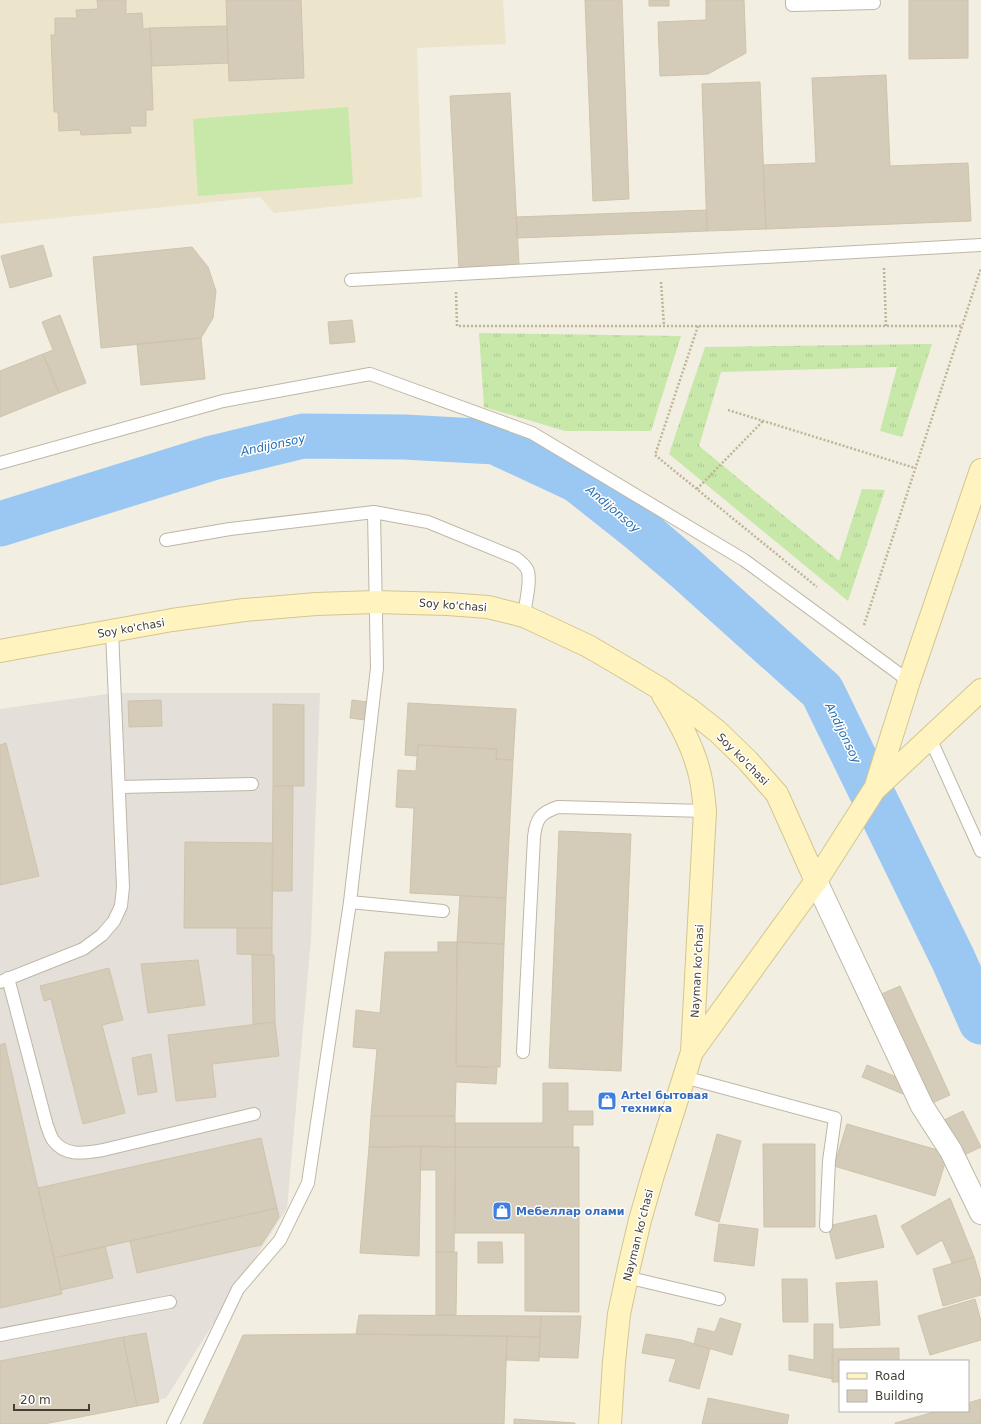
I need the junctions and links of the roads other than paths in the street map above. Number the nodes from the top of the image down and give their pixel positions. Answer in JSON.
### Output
{"nodes":[{"id":1,"x":792,"y":0,"type":"edge"},
{"id":2,"x":874,"y":3,"type":"dead end"},
{"id":3,"x":981,"y":245,"type":"edge"},
{"id":4,"x":351,"y":280,"type":"dead end"},
{"id":5,"x":0,"y":463,"type":"edge"},
{"id":6,"x":981,"y":470,"type":"edge"},
{"id":7,"x":374,"y":512,"type":"junction"},
{"id":8,"x":166,"y":540,"type":"dead end"},
{"id":9,"x":375,"y":602,"type":"junction"},
{"id":10,"x":524,"y":616,"type":"junction"},
{"id":11,"x":112,"y":631,"type":"junction"},
{"id":12,"x":0,"y":651,"type":"edge"},
{"id":13,"x":909,"y":681,"type":"junction"},
{"id":14,"x":659,"y":688,"type":"junction"},
{"id":15,"x":981,"y":690,"type":"edge"},
{"id":16,"x":930,"y":738,"type":"junction"},
{"id":17,"x":252,"y":784,"type":"dead end"},
{"id":18,"x":120,"y":787,"type":"junction"},
{"id":19,"x":874,"y":790,"type":"junction"},
{"id":20,"x":705,"y":811,"type":"junction"},
{"id":21,"x":981,"y":851,"type":"edge"},
{"id":22,"x":816,"y":881,"type":"junction"},
{"id":23,"x":350,"y":902,"type":"junction"},
{"id":24,"x":443,"y":911,"type":"dead end"},
{"id":25,"x":4,"y":980,"type":"edge"},
{"id":26,"x":523,"y":1052,"type":"dead end"},
{"id":27,"x":692,"y":1052,"type":"junction"},
{"id":28,"x":684,"y":1077,"type":"junction"},
{"id":29,"x":254,"y":1114,"type":"dead end"},
{"id":30,"x":981,"y":1212,"type":"edge"},
{"id":31,"x":826,"y":1226,"type":"dead end"},
{"id":32,"x":626,"y":1277,"type":"junction"},
{"id":33,"x":719,"y":1299,"type":"dead end"},
{"id":34,"x":170,"y":1302,"type":"dead end"},
{"id":35,"x":0,"y":1335,"type":"edge"},
{"id":36,"x":173,"y":1424,"type":"edge"},
{"id":37,"x":610,"y":1424,"type":"edge"}],
"edges":[{"from":1,"to":2,"type":"lane"},
{"from":3,"to":4,"type":"lane"},
{"from":5,"to":13,"type":"lane"},
{"from":6,"to":13,"type":"main road"},
{"from":7,"to":8,"type":"lane"},
{"from":7,"to":9,"type":"lane"},
{"from":7,"to":10,"type":"lane"},
{"from":9,"to":10,"type":"main road","name":"Soy ko'chasi"},
{"from":9,"to":11,"type":"main road","name":"Soy ko'chasi"},
{"from":9,"to":23,"type":"lane"},
{"from":10,"to":14,"type":"main road","name":"Soy ko'chasi"},
{"from":11,"to":12,"type":"main road","name":"Soy ko'chasi"},
{"from":11,"to":18,"type":"lane"},
{"from":13,"to":19,"type":"main road"},
{"from":14,"to":20,"type":"main road","name":"Nayman ko'chasi"},
{"from":14,"to":22,"type":"main road","name":"Soy ko'chasi"},
{"from":15,"to":16,"type":"main road"},
{"from":16,"to":19,"type":"main road"},
{"from":16,"to":21,"type":"lane"},
{"from":17,"to":18,"type":"lane"},
{"from":18,"to":25,"type":"lane"},
{"from":19,"to":22,"type":"main road","name":"Nayman ko'chasi"},
{"from":20,"to":26,"type":"lane"},
{"from":20,"to":27,"type":"main road","name":"Nayman ko'chasi"},
{"from":22,"to":27,"type":"main road","name":"Nayman ko'chasi"},
{"from":22,"to":30,"type":"street"},
{"from":23,"to":24,"type":"lane"},
{"from":23,"to":36,"type":"lane"},
{"from":25,"to":29,"type":"lane"},
{"from":27,"to":28,"type":"main road","name":"Nayman koʻchasi"},
{"from":28,"to":31,"type":"lane"},
{"from":28,"to":32,"type":"main road","name":"Nayman koʻchasi"},
{"from":32,"to":33,"type":"lane"},
{"from":32,"to":37,"type":"main road","name":"Nayman koʻchasi"},
{"from":34,"to":35,"type":"lane"}]}
